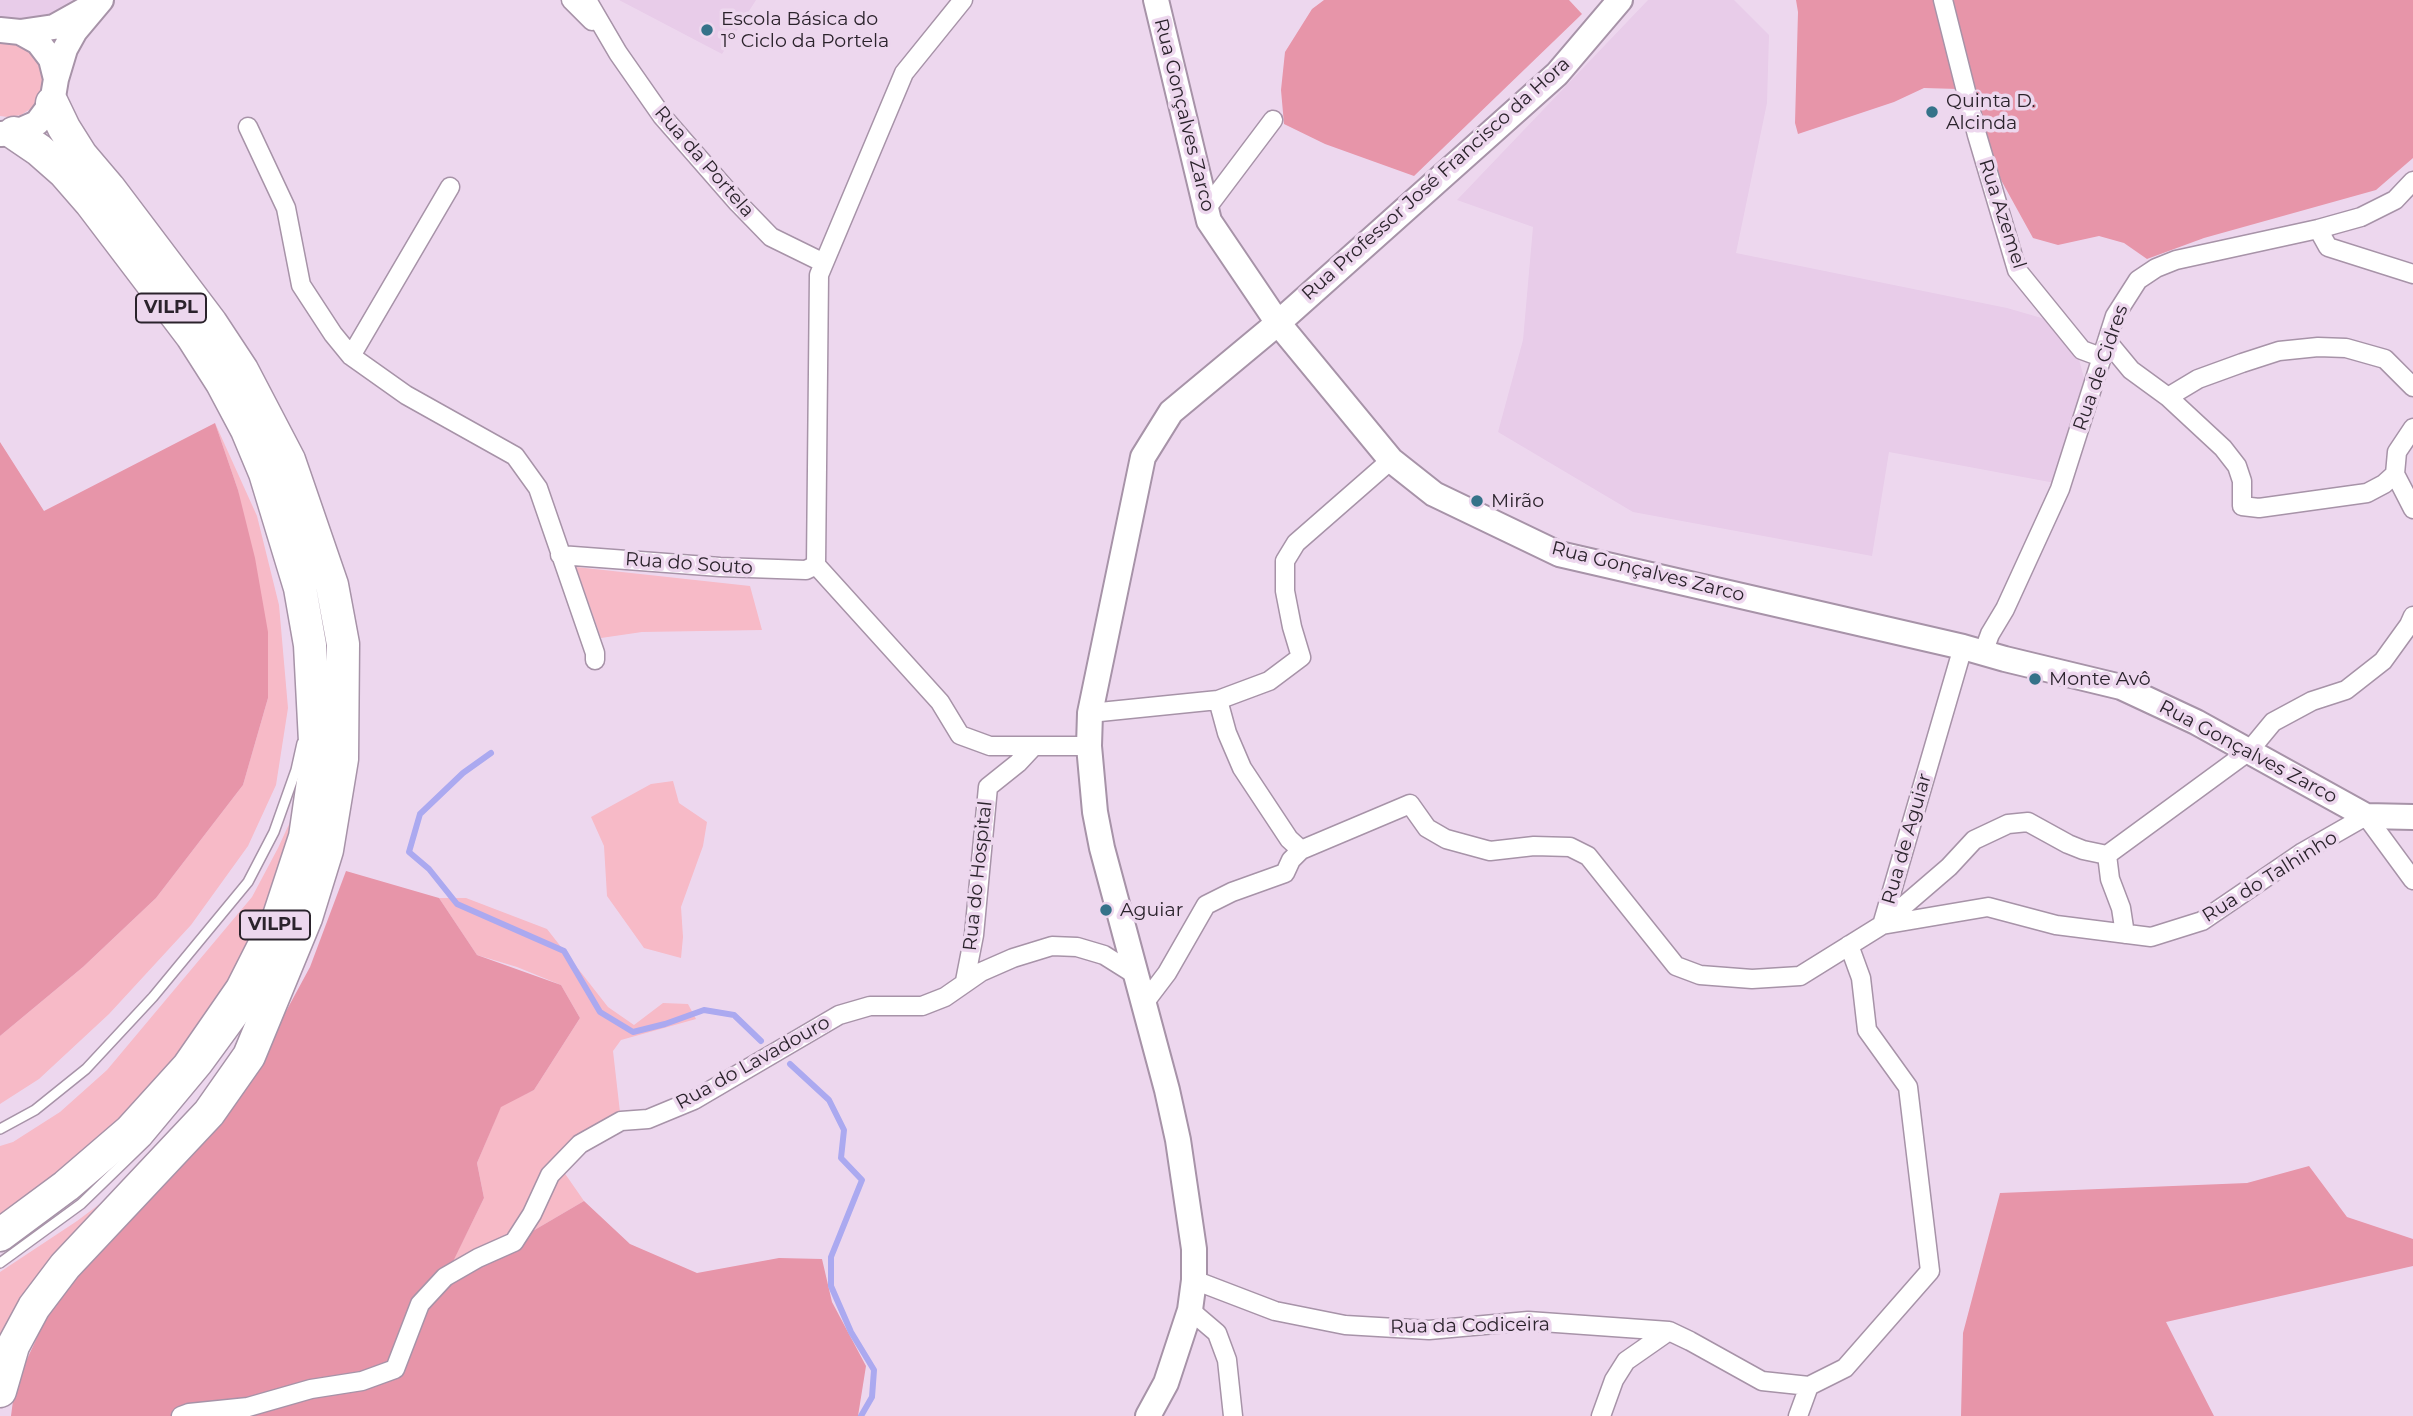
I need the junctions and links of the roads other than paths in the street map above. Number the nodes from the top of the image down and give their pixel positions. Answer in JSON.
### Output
{"nodes":[{"id":1,"x":100,"y":0,"type":"edge"},
{"id":2,"x":571,"y":0,"type":"edge"},
{"id":3,"x":587,"y":0,"type":"edge"},
{"id":4,"x":963,"y":0,"type":"edge"},
{"id":5,"x":1156,"y":0,"type":"edge"},
{"id":6,"x":1620,"y":0,"type":"edge"},
{"id":7,"x":1944,"y":0,"type":"edge"},
{"id":8,"x":10,"y":31,"type":"edge"},
{"id":9,"x":607,"y":36,"type":"junction"},
{"id":10,"x":54,"y":91,"type":"junction"},
{"id":11,"x":1273,"y":120,"type":"dead end"},
{"id":12,"x":248,"y":127,"type":"dead end"},
{"id":13,"x":7,"y":133,"type":"edge"},
{"id":14,"x":2413,"y":181,"type":"edge"},
{"id":15,"x":450,"y":187,"type":"dead end"},
{"id":16,"x":1206,"y":209,"type":"junction"},
{"id":17,"x":2318,"y":229,"type":"junction"},
{"id":18,"x":824,"y":263,"type":"junction"},
{"id":19,"x":2413,"y":274,"type":"edge"},
{"id":20,"x":1278,"y":323,"type":"junction"},
{"id":21,"x":2104,"y":349,"type":"junction"},
{"id":22,"x":351,"y":356,"type":"junction"},
{"id":23,"x":2413,"y":387,"type":"edge"},
{"id":24,"x":2168,"y":397,"type":"junction"},
{"id":25,"x":2413,"y":428,"type":"edge"},
{"id":26,"x":1391,"y":460,"type":"junction"},
{"id":27,"x":2395,"y":474,"type":"junction"},
{"id":28,"x":2413,"y":509,"type":"edge"},
{"id":29,"x":560,"y":555,"type":"junction"},
{"id":30,"x":816,"y":565,"type":"junction"},
{"id":31,"x":2413,"y":616,"type":"edge"},
{"id":32,"x":1973,"y":650,"type":"junction"},
{"id":33,"x":595,"y":660,"type":"dead end"},
{"id":34,"x":314,"y":696,"type":"junction"},
{"id":35,"x":1218,"y":700,"type":"junction"},
{"id":36,"x":1090,"y":713,"type":"junction"},
{"id":37,"x":1089,"y":746,"type":"junction"},
{"id":38,"x":1032,"y":747,"type":"junction"},
{"id":39,"x":2249,"y":751,"type":"junction"},
{"id":40,"x":2366,"y":816,"type":"junction"},
{"id":41,"x":2413,"y":817,"type":"edge"},
{"id":42,"x":1301,"y":850,"type":"junction"},
{"id":43,"x":2107,"y":855,"type":"junction"},
{"id":44,"x":2413,"y":880,"type":"edge"},
{"id":45,"x":1882,"y":925,"type":"junction"},
{"id":46,"x":2125,"y":934,"type":"junction"},
{"id":47,"x":1849,"y":944,"type":"junction"},
{"id":48,"x":291,"y":953,"type":"junction"},
{"id":49,"x":1139,"y":977,"type":"junction"},
{"id":50,"x":965,"y":981,"type":"junction"},
{"id":51,"x":1145,"y":1002,"type":"junction"},
{"id":52,"x":0,"y":1129,"type":"edge"},
{"id":53,"x":0,"y":1235,"type":"edge"},
{"id":54,"x":0,"y":1263,"type":"edge"},
{"id":55,"x":1194,"y":1280,"type":"junction"},
{"id":56,"x":1190,"y":1310,"type":"junction"},
{"id":57,"x":1669,"y":1331,"type":"junction"},
{"id":58,"x":1809,"y":1386,"type":"junction"},
{"id":59,"x":0,"y":1391,"type":"edge"},
{"id":60,"x":181,"y":1416,"type":"edge"},
{"id":61,"x":1148,"y":1416,"type":"edge"},
{"id":62,"x":1233,"y":1416,"type":"edge"},
{"id":63,"x":1601,"y":1416,"type":"edge"},
{"id":64,"x":1798,"y":1416,"type":"edge"}],
"edges":[{"from":1,"to":8,"type":"main road"},
{"from":1,"to":10,"type":"main road"},
{"from":2,"to":9,"type":"street","name":"Rua da Portela"},
{"from":3,"to":9,"type":"street","name":"Rua da Portela"},
{"from":4,"to":18,"type":"street"},
{"from":5,"to":16,"type":"main road","name":"Rua Gonçalves Zarco"},
{"from":6,"to":20,"type":"main road","name":"Rua Professor José Francisco da Hora"},
{"from":7,"to":21,"type":"street","name":"Rua Azemel"},
{"from":8,"to":10,"type":"main road"},
{"from":9,"to":18,"type":"street","name":"Rua da Portela"},
{"from":10,"to":13,"type":"main road"},
{"from":10,"to":48,"type":"highway","number":"VILPL"},
{"from":11,"to":16,"type":"street"},
{"from":12,"to":22,"type":"street"},
{"from":13,"to":34,"type":"highway","number":"VILPL"},
{"from":14,"to":17,"type":"street","name":"Rua de Cidres"},
{"from":15,"to":22,"type":"street"},
{"from":16,"to":20,"type":"main road","name":"Rua Gonçalves Zarco"},
{"from":17,"to":19,"type":"street"},
{"from":17,"to":21,"type":"street","name":"Rua de Cidres"},
{"from":18,"to":30,"type":"street"},
{"from":20,"to":26,"type":"main road","name":"Rua Gonçalves Zarco"},
{"from":20,"to":36,"type":"main road","name":"Rua Professor José Francisco da Hora"},
{"from":21,"to":24,"type":"street","name":"Rua Azemel"},
{"from":21,"to":32,"type":"street","name":"Rua de Cidres"},
{"from":22,"to":29,"type":"street"},
{"from":23,"to":24,"type":"street"},
{"from":24,"to":27,"type":"street","name":"Rua Azemel"},
{"from":25,"to":27,"type":"street"},
{"from":26,"to":32,"type":"main road","name":"Rua Gonçalves Zarco"},
{"from":26,"to":35,"type":"street"},
{"from":27,"to":28,"type":"street"},
{"from":29,"to":30,"type":"street","name":"Rua do Souto"},
{"from":29,"to":33,"type":"street"},
{"from":30,"to":38,"type":"street"},
{"from":31,"to":39,"type":"street"},
{"from":32,"to":39,"type":"main road","name":"Rua Gonçalves Zarco"},
{"from":32,"to":45,"type":"street","name":"Rua de Aguiar"},
{"from":34,"to":52,"type":"lane","number":"VILPL"},
{"from":34,"to":53,"type":"highway","number":"VILPL"},
{"from":35,"to":36,"type":"street"},
{"from":35,"to":42,"type":"street"},
{"from":36,"to":37,"type":"main road","name":"Rua Professor José Francisco da Hora"},
{"from":37,"to":38,"type":"street"},
{"from":37,"to":49,"type":"main road","name":"Rua Professor José Francisco da Hora"},
{"from":38,"to":50,"type":"street","name":"Rua do Hospital"},
{"from":39,"to":40,"type":"main road","name":"Rua Gonçalves Zarco"},
{"from":39,"to":43,"type":"street"},
{"from":40,"to":41,"type":"main road","name":"Rua Gonçalves Zarco"},
{"from":40,"to":44,"type":"street"},
{"from":40,"to":46,"type":"street","name":"Rua do Talhinho"},
{"from":42,"to":47,"type":"street","name":"Rua de Aguiar"},
{"from":42,"to":51,"type":"street","name":"Rua de Aguiar"},
{"from":43,"to":45,"type":"street"},
{"from":43,"to":46,"type":"street"},
{"from":45,"to":46,"type":"street","name":"Rua do Talhinho"},
{"from":45,"to":47,"type":"street","name":"Rua de Aguiar"},
{"from":47,"to":58,"type":"street"},
{"from":48,"to":54,"type":"lane","number":"VILPL"},
{"from":48,"to":59,"type":"highway","number":"VILPL"},
{"from":49,"to":50,"type":"street","name":"Rua do Lavadouro"},
{"from":49,"to":51,"type":"main road","name":"Rua Professor José Francisco da Hora"},
{"from":50,"to":60,"type":"street","name":"Rua do Lavadouro"},
{"from":51,"to":55,"type":"main road","name":"Rua Professor José Francisco da Hora"},
{"from":55,"to":56,"type":"main road","name":"Rua Professor José Francisco da Hora"},
{"from":55,"to":57,"type":"street","name":"Rua da Codiceira"},
{"from":56,"to":61,"type":"main road","name":"Rua Professor José Francisco da Hora"},
{"from":56,"to":62,"type":"street"},
{"from":57,"to":58,"type":"street"},
{"from":57,"to":63,"type":"street"},
{"from":58,"to":64,"type":"street"}]}
